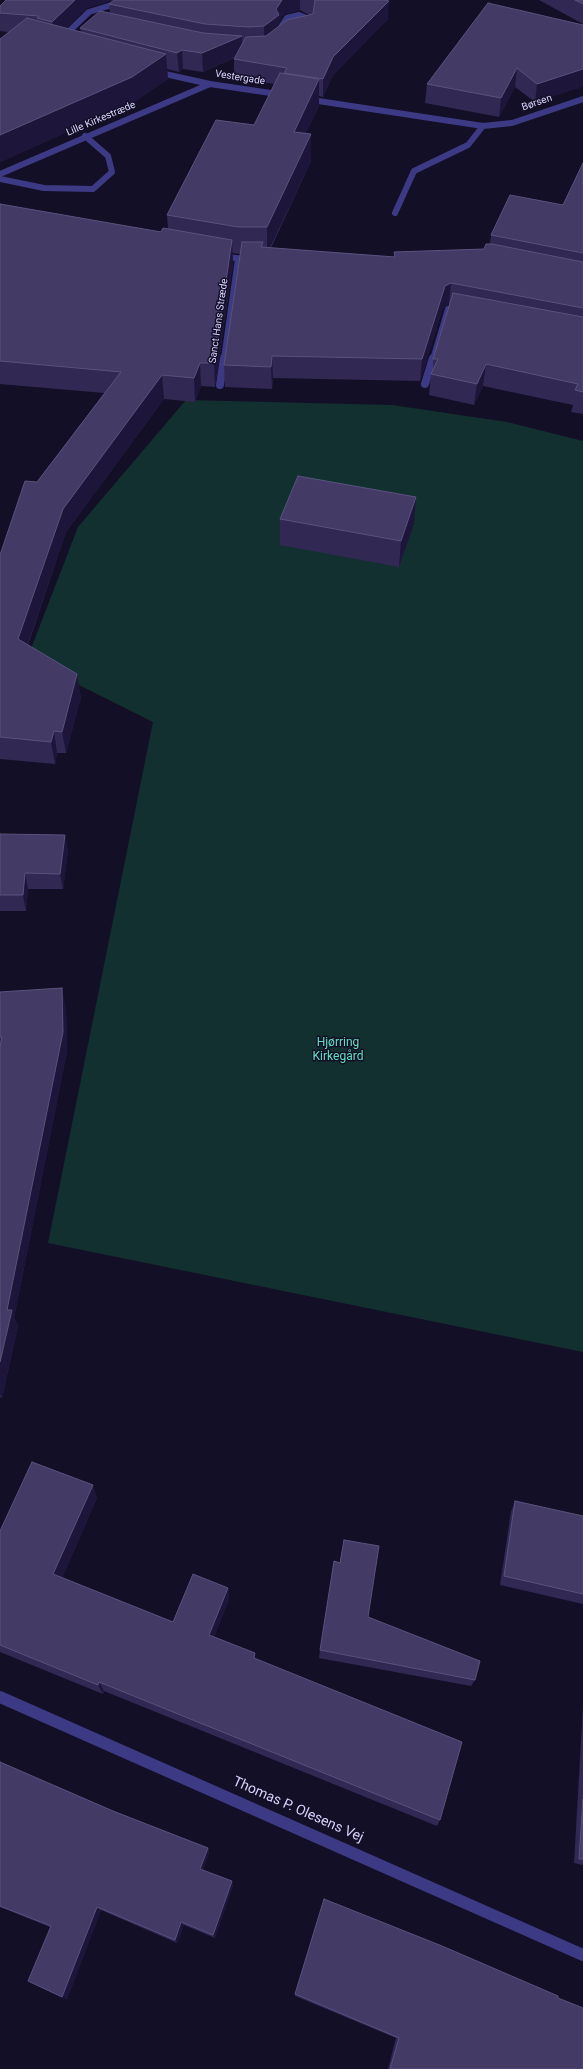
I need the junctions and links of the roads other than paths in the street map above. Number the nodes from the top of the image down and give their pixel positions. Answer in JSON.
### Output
{"nodes":[{"id":1,"x":128,"y":0,"type":"edge"},
{"id":2,"x":118,"y":10,"type":"edge"},
{"id":3,"x":304,"y":30,"type":"edge"},
{"id":4,"x":286,"y":35,"type":"edge"},
{"id":5,"x":55,"y":45,"type":"edge"},
{"id":6,"x":152,"y":71,"type":"edge"},
{"id":7,"x":210,"y":84,"type":"junction"},
{"id":8,"x":583,"y":99,"type":"edge"},
{"id":9,"x":498,"y":125,"type":"joint"},
{"id":10,"x":483,"y":126,"type":"junction"},
{"id":11,"x":85,"y":136,"type":"junction"},
{"id":12,"x":0,"y":174,"type":"edge"},
{"id":13,"x":0,"y":179,"type":"edge"},
{"id":14,"x":395,"y":213,"type":"dead end"},
{"id":15,"x":208,"y":254,"type":"edge"},
{"id":16,"x":238,"y":259,"type":"junction"},
{"id":17,"x":261,"y":260,"type":"edge"},
{"id":18,"x":471,"y":313,"type":"edge"},
{"id":19,"x":425,"y":384,"type":"dead end"},
{"id":20,"x":220,"y":385,"type":"dead end"},
{"id":21,"x":0,"y":1697,"type":"edge"},
{"id":22,"x":583,"y":1955,"type":"edge"}],
"edges":[{"from":1,"to":2,"type":"street"},
{"from":1,"to":5,"type":"street"},
{"from":3,"to":4,"type":"street"},
{"from":6,"to":7,"type":"street","name":"Vestergade"},
{"from":7,"to":10,"type":"street","name":"Vestergade"},
{"from":7,"to":11,"type":"street","name":"Lille Kirkestræde"},
{"from":8,"to":9,"type":"street","name":"Børsen"},
{"from":9,"to":10,"type":"street","name":"Vestergade"},
{"from":10,"to":14,"type":"street"},
{"from":11,"to":12,"type":"street","name":"Lille Kirkestræde"},
{"from":11,"to":13,"type":"street"},
{"from":15,"to":16,"type":"street"},
{"from":16,"to":17,"type":"street"},
{"from":16,"to":20,"type":"street","name":"Sanct Hans Stræde"},
{"from":18,"to":19,"type":"street"},
{"from":21,"to":22,"type":"street","name":"Thomas P. Olesens Vej"}]}
